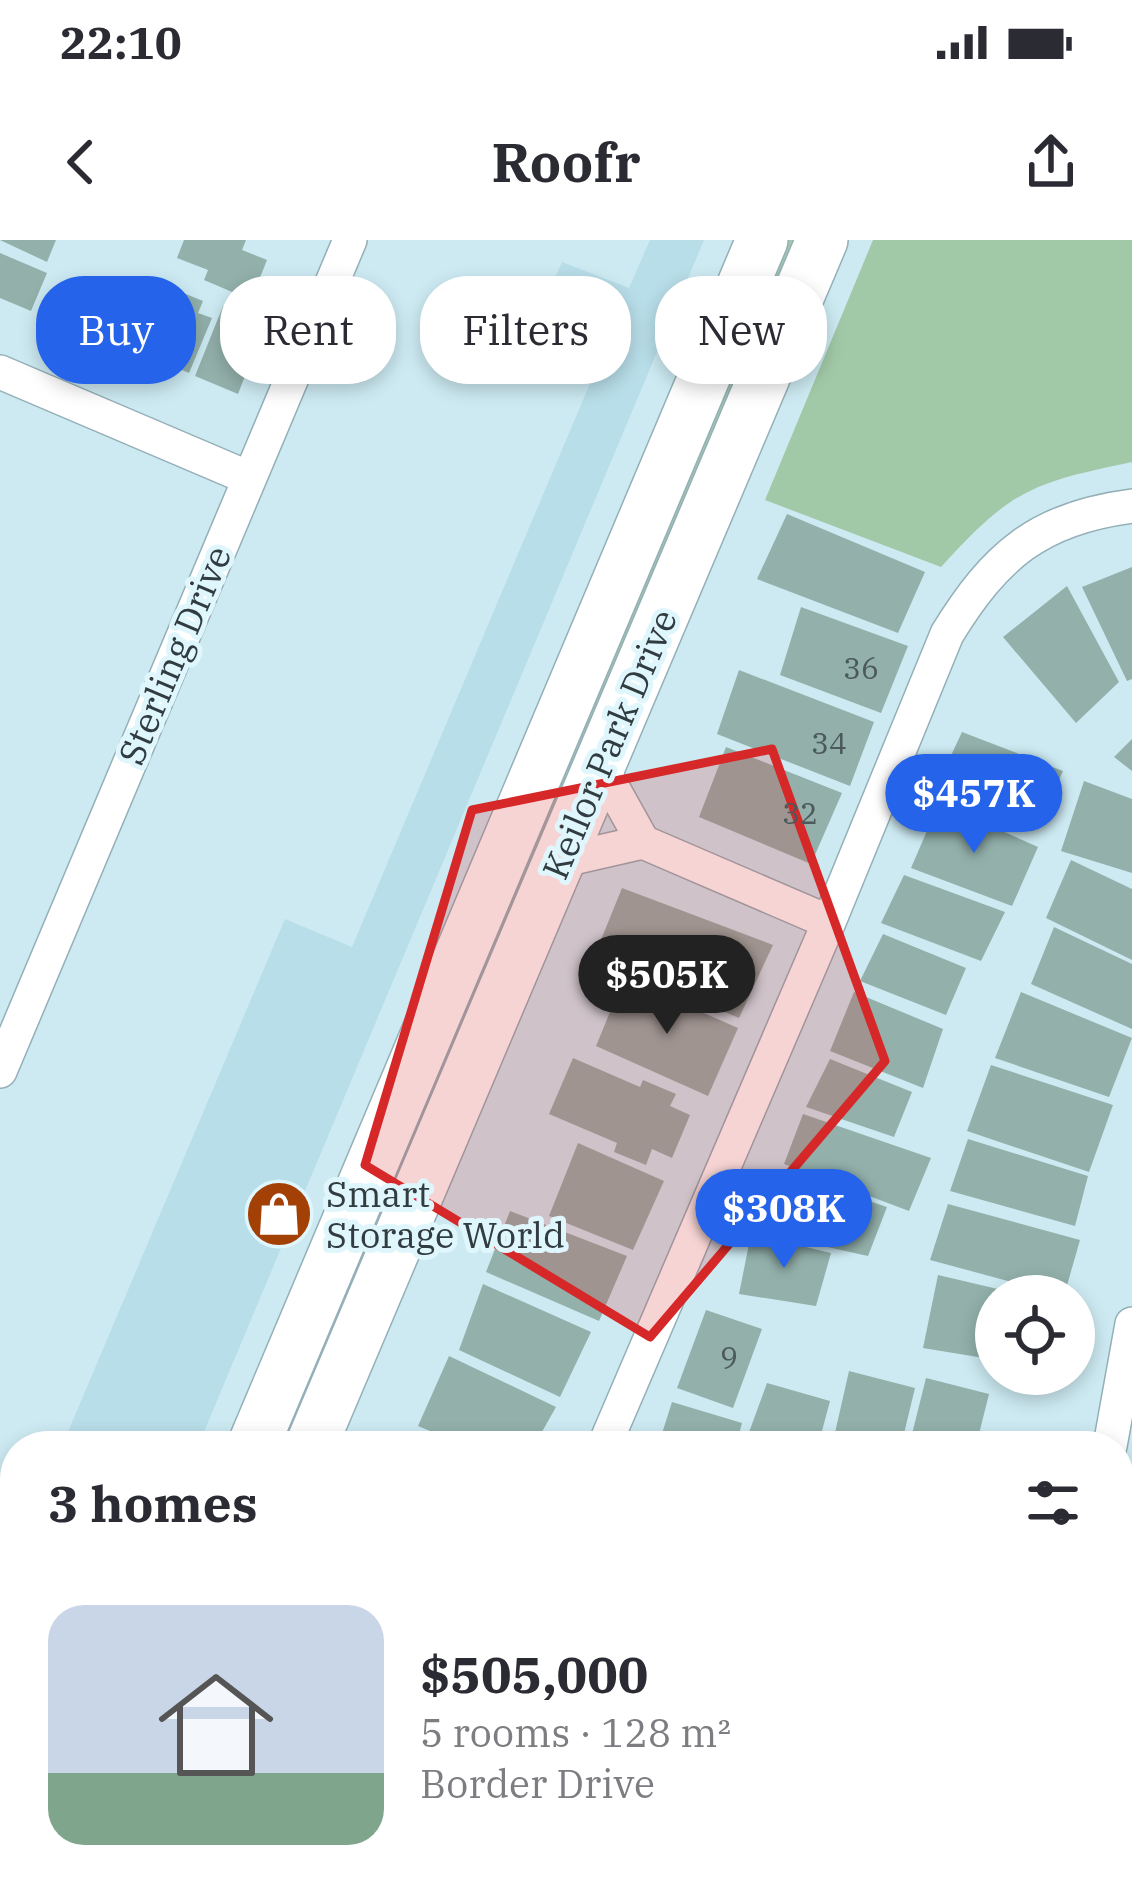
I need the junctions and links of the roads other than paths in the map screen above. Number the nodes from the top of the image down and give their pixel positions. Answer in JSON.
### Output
{"nodes":[{"id":1,"x":350,"y":240,"type":"edge"},
{"id":2,"x":762,"y":240,"type":"edge"},
{"id":3,"x":822,"y":240,"type":"edge"},
{"id":4,"x":0,"y":372,"type":"edge"},
{"id":5,"x":249,"y":478,"type":"junction"},
{"id":6,"x":1132,"y":506,"type":"edge"},
{"id":7,"x":600,"y":765,"type":"junction"},
{"id":8,"x":643,"y":842,"type":"junction"},
{"id":9,"x":560,"y":861,"type":"junction"},
{"id":10,"x":829,"y":922,"type":"junction"},
{"id":11,"x":0,"y":1071,"type":"edge"},
{"id":12,"x":1132,"y":1324,"type":"edge"},
{"id":13,"x":260,"y":1431,"type":"edge"},
{"id":14,"x":317,"y":1431,"type":"edge"},
{"id":15,"x":611,"y":1431,"type":"edge"},
{"id":16,"x":1113,"y":1431,"type":"edge"}],
"edges":[{"from":1,"to":5,"type":"street","name":"Sterling Drive"},
{"from":2,"to":13,"type":"main road","name":"Keilor Park Drive"},
{"from":3,"to":7,"type":"main road","name":"Keilor Park Drive"},
{"from":4,"to":5,"type":"street"},
{"from":5,"to":11,"type":"street","name":"Sterling Drive"},
{"from":6,"to":10,"type":"street"},
{"from":7,"to":8,"type":"street"},
{"from":7,"to":9,"type":"main road","name":"Keilor Park Drive"},
{"from":8,"to":9,"type":"street"},
{"from":8,"to":10,"type":"street"},
{"from":9,"to":14,"type":"main road","name":"Keilor Park Drive"},
{"from":10,"to":15,"type":"street"},
{"from":12,"to":16,"type":"street"}]}
